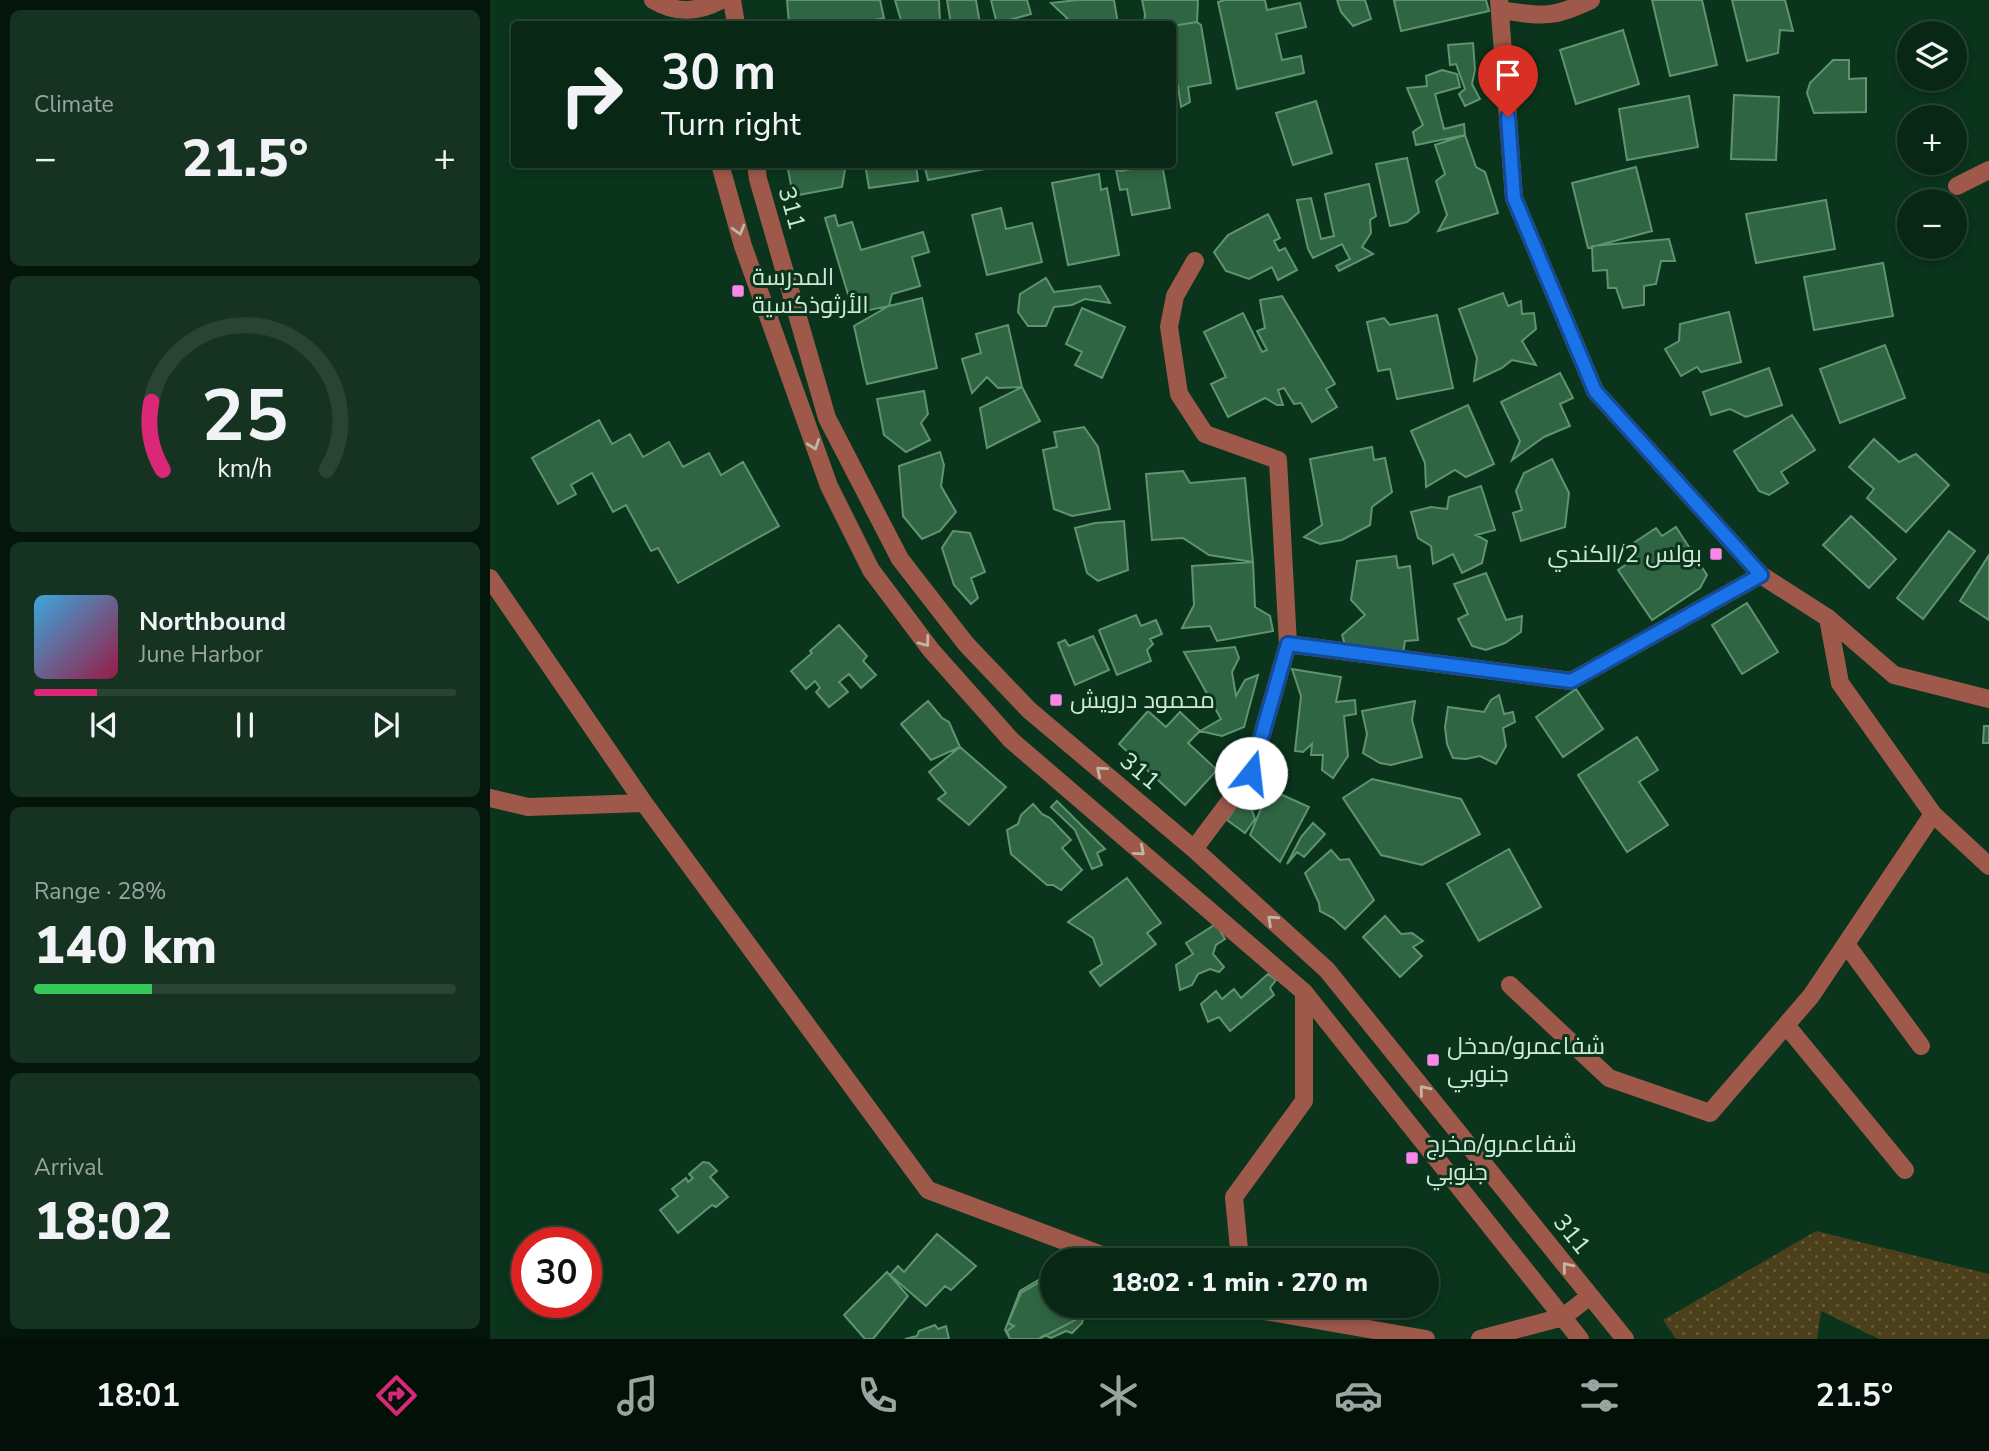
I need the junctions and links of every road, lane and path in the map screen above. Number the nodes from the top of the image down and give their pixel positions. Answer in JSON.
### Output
{"nodes":[{"id":1,"x":653,"y":0,"type":"edge"},
{"id":2,"x":722,"y":0,"type":"edge"},
{"id":3,"x":733,"y":0,"type":"edge"},
{"id":4,"x":1591,"y":0,"type":"edge"},
{"id":5,"x":1499,"y":5,"type":"edge"},
{"id":6,"x":678,"y":17,"type":"edge"},
{"id":7,"x":736,"y":21,"type":"edge"},
{"id":8,"x":721,"y":168,"type":"edge"},
{"id":9,"x":757,"y":168,"type":"edge"},
{"id":10,"x":1989,"y":170,"type":"edge"},
{"id":11,"x":1957,"y":186,"type":"dead end"},
{"id":12,"x":1195,"y":261,"type":"dead end"},
{"id":13,"x":1761,"y":575,"type":"junction"},
{"id":14,"x":490,"y":578,"type":"edge"},
{"id":15,"x":1828,"y":618,"type":"junction"},
{"id":16,"x":1288,"y":644,"type":"junction"},
{"id":17,"x":1989,"y":699,"type":"edge"},
{"id":18,"x":490,"y":798,"type":"edge"},
{"id":19,"x":644,"y":803,"type":"junction"},
{"id":20,"x":1933,"y":814,"type":"junction"},
{"id":21,"x":1194,"y":849,"type":"junction"},
{"id":22,"x":1989,"y":866,"type":"edge"},
{"id":23,"x":1846,"y":944,"type":"junction"},
{"id":24,"x":1510,"y":985,"type":"dead end"},
{"id":25,"x":1304,"y":992,"type":"junction"},
{"id":26,"x":1786,"y":1025,"type":"junction"},
{"id":27,"x":1920,"y":1046,"type":"dead end"},
{"id":28,"x":1905,"y":1170,"type":"dead end"},
{"id":29,"x":1083,"y":1248,"type":"edge"},
{"id":30,"x":1239,"y":1248,"type":"edge"},
{"id":31,"x":1590,"y":1296,"type":"junction"},
{"id":32,"x":1563,"y":1317,"type":"junction"},
{"id":33,"x":1305,"y":1318,"type":"edge"},
{"id":34,"x":1426,"y":1339,"type":"edge"},
{"id":35,"x":1480,"y":1339,"type":"edge"},
{"id":36,"x":1580,"y":1339,"type":"edge"},
{"id":37,"x":1625,"y":1339,"type":"edge"}],
"edges":[{"from":1,"to":6,"type":"street"},
{"from":2,"to":6,"type":"street"},
{"from":3,"to":7,"type":"street"},
{"from":4,"to":5,"type":"street"},
{"from":5,"to":13,"type":"street"},
{"from":8,"to":25,"type":"street","one_way":true},
{"from":21,"to":9,"type":"street","name":"311","one_way":true},
{"from":10,"to":11,"type":"street"},
{"from":12,"to":16,"type":"street"},
{"from":13,"to":15,"type":"street"},
{"from":13,"to":16,"type":"street"},
{"from":14,"to":19,"type":"street"},
{"from":15,"to":17,"type":"street"},
{"from":15,"to":20,"type":"street"},
{"from":16,"to":21,"type":"street"},
{"from":18,"to":19,"type":"street"},
{"from":19,"to":29,"type":"street"},
{"from":20,"to":22,"type":"street"},
{"from":20,"to":23,"type":"street"},
{"from":31,"to":21,"type":"street","name":"311","one_way":true},
{"from":23,"to":26,"type":"street"},
{"from":23,"to":27,"type":"street"},
{"from":24,"to":26,"type":"street"},
{"from":25,"to":30,"type":"street"},
{"from":25,"to":32,"type":"street"},
{"from":26,"to":28,"type":"street"},
{"from":31,"to":32,"type":"street"},
{"from":31,"to":37,"type":"street","name":"311"},
{"from":32,"to":35,"type":"street"},
{"from":32,"to":36,"type":"street"},
{"from":33,"to":34,"type":"street"}]}
